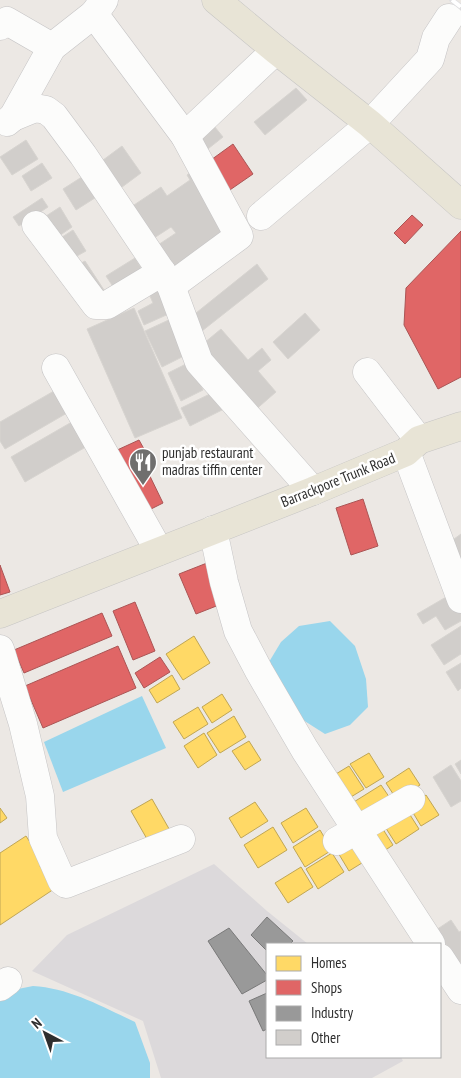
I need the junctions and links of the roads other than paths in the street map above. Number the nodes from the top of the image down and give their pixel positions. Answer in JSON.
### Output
{"nodes":[{"id":1,"x":216,"y":0,"type":"edge"},
{"id":2,"x":99,"y":7,"type":"edge"},
{"id":3,"x":449,"y":18,"type":"dead end"},
{"id":4,"x":0,"y":26,"type":"edge"},
{"id":5,"x":52,"y":47,"type":"junction"},
{"id":6,"x":276,"y":50,"type":"junction"},
{"id":7,"x":7,"y":122,"type":"edge"},
{"id":8,"x":370,"y":124,"type":"junction"},
{"id":9,"x":185,"y":136,"type":"junction"},
{"id":10,"x":461,"y":206,"type":"edge"},
{"id":11,"x":261,"y":216,"type":"dead end"},
{"id":12,"x":36,"y":225,"type":"dead end"},
{"id":13,"x":167,"y":279,"type":"junction"},
{"id":14,"x":56,"y":368,"type":"dead end"},
{"id":15,"x":367,"y":372,"type":"dead end"},
{"id":16,"x":461,"y":426,"type":"edge"},
{"id":17,"x":412,"y":446,"type":"junction"},
{"id":18,"x":313,"y":491,"type":"junction"},
{"id":19,"x":213,"y":530,"type":"junction"},
{"id":20,"x":159,"y":551,"type":"junction"},
{"id":21,"x":461,"y":599,"type":"edge"},
{"id":22,"x":0,"y":614,"type":"edge"},
{"id":23,"x":0,"y":649,"type":"edge"},
{"id":24,"x":412,"y":799,"type":"dead end"},
{"id":25,"x":347,"y":835,"type":"junction"},
{"id":26,"x":181,"y":840,"type":"dead end"},
{"id":27,"x":430,"y":943,"type":"edge"}],
"edges":[{"from":1,"to":6,"type":"main road"},
{"from":2,"to":5,"type":"street"},
{"from":2,"to":9,"type":"street"},
{"from":3,"to":8,"type":"street"},
{"from":4,"to":5,"type":"street"},
{"from":5,"to":7,"type":"street"},
{"from":6,"to":8,"type":"main road"},
{"from":6,"to":9,"type":"street"},
{"from":7,"to":13,"type":"street"},
{"from":8,"to":10,"type":"main road"},
{"from":8,"to":11,"type":"street"},
{"from":9,"to":13,"type":"street"},
{"from":12,"to":13,"type":"street"},
{"from":13,"to":18,"type":"street"},
{"from":14,"to":20,"type":"street"},
{"from":15,"to":17,"type":"street"},
{"from":16,"to":17,"type":"main road","name":"Barrackpore Trunk Road"},
{"from":17,"to":18,"type":"main road","name":"Barrackpore Trunk Road"},
{"from":17,"to":21,"type":"street"},
{"from":18,"to":19,"type":"main road","name":"Barrackpore Trunk Road"},
{"from":19,"to":20,"type":"main road","name":"Barrackpore Trunk Road"},
{"from":19,"to":25,"type":"street"},
{"from":20,"to":22,"type":"main road","name":"Barrackpore Trunk Road"},
{"from":23,"to":26,"type":"street"},
{"from":24,"to":25,"type":"street"},
{"from":25,"to":27,"type":"street"}]}
